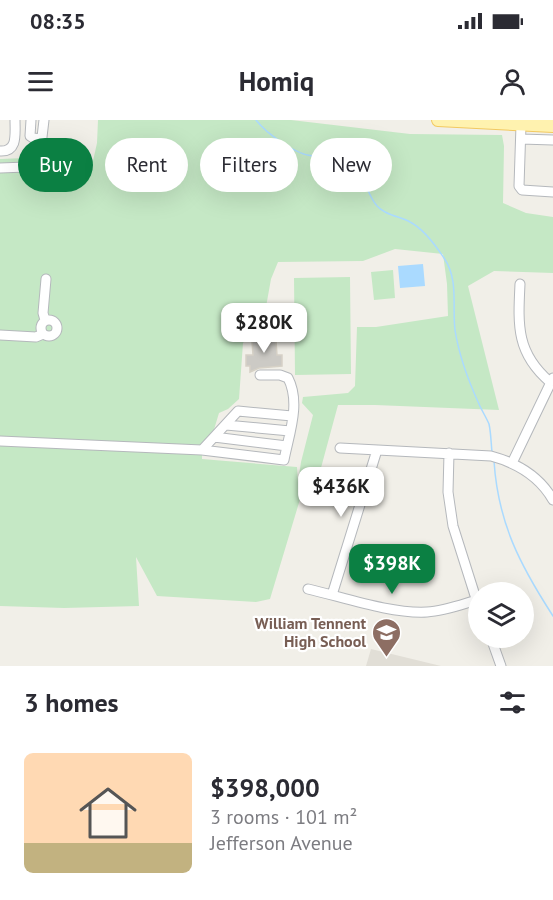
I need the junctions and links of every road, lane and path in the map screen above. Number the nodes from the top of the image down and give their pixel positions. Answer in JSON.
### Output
{"nodes":[{"id":1,"x":15,"y":120,"type":"edge"},
{"id":2,"x":31,"y":120,"type":"edge"},
{"id":3,"x":44,"y":120,"type":"edge"},
{"id":4,"x":438,"y":120,"type":"edge"},
{"id":5,"x":521,"y":125,"type":"junction"},
{"id":6,"x":553,"y":126,"type":"edge"},
{"id":7,"x":33,"y":138,"type":"edge"},
{"id":8,"x":42,"y":138,"type":"edge"},
{"id":9,"x":521,"y":139,"type":"junction"},
{"id":10,"x":553,"y":140,"type":"edge"},
{"id":11,"x":0,"y":151,"type":"edge"},
{"id":12,"x":18,"y":167,"type":"edge"},
{"id":13,"x":0,"y":168,"type":"edge"},
{"id":14,"x":553,"y":192,"type":"edge"},
{"id":15,"x":46,"y":279,"type":"dead end"},
{"id":16,"x":520,"y":284,"type":"dead end"},
{"id":17,"x":45,"y":321,"type":"junction"},
{"id":18,"x":43,"y":334,"type":"junction"},
{"id":19,"x":0,"y":335,"type":"edge"},
{"id":20,"x":260,"y":375,"type":"dead end"},
{"id":21,"x":552,"y":380,"type":"edge"},
{"id":22,"x":292,"y":416,"type":"junction"},
{"id":23,"x":226,"y":425,"type":"junction"},
{"id":24,"x":290,"y":431,"type":"junction"},
{"id":25,"x":214,"y":437,"type":"junction"},
{"id":26,"x":0,"y":441,"type":"edge"},
{"id":27,"x":287,"y":446,"type":"junction"},
{"id":28,"x":340,"y":448,"type":"dead end"},
{"id":29,"x":202,"y":450,"type":"junction"},
{"id":30,"x":377,"y":450,"type":"junction"},
{"id":31,"x":449,"y":453,"type":"junction"},
{"id":32,"x":512,"y":463,"type":"junction"},
{"id":33,"x":553,"y":500,"type":"edge"},
{"id":34,"x":471,"y":582,"type":"edge"},
{"id":35,"x":308,"y":589,"type":"dead end"},
{"id":36,"x":332,"y":595,"type":"junction"},
{"id":37,"x":468,"y":604,"type":"edge"},
{"id":38,"x":495,"y":648,"type":"edge"},
{"id":39,"x":501,"y":666,"type":"edge"}],
"edges":[{"from":1,"to":11,"type":"street"},
{"from":2,"to":7,"type":"street"},
{"from":3,"to":8,"type":"street"},
{"from":4,"to":5,"type":"main road"},
{"from":5,"to":6,"type":"main road"},
{"from":5,"to":9,"type":"street"},
{"from":9,"to":10,"type":"street"},
{"from":9,"to":14,"type":"street"},
{"from":12,"to":13,"type":"street"},
{"from":15,"to":17,"type":"street"},
{"from":16,"to":21,"type":"street"},
{"from":17,"to":18,"type":"street"},
{"from":17,"to":18,"type":"street"},
{"from":18,"to":19,"type":"street"},
{"from":20,"to":22,"type":"street"},
{"from":21,"to":32,"type":"street"},
{"from":22,"to":23,"type":"street"},
{"from":22,"to":24,"type":"street"},
{"from":23,"to":24,"type":"street"},
{"from":23,"to":25,"type":"street"},
{"from":24,"to":27,"type":"street"},
{"from":25,"to":27,"type":"street"},
{"from":25,"to":29,"type":"street"},
{"from":26,"to":29,"type":"street"},
{"from":27,"to":29,"type":"street"},
{"from":28,"to":30,"type":"street"},
{"from":30,"to":31,"type":"street"},
{"from":30,"to":36,"type":"street"},
{"from":31,"to":32,"type":"street"},
{"from":31,"to":34,"type":"street"},
{"from":32,"to":33,"type":"street"},
{"from":35,"to":36,"type":"street"},
{"from":36,"to":37,"type":"street"},
{"from":38,"to":39,"type":"street"}]}
